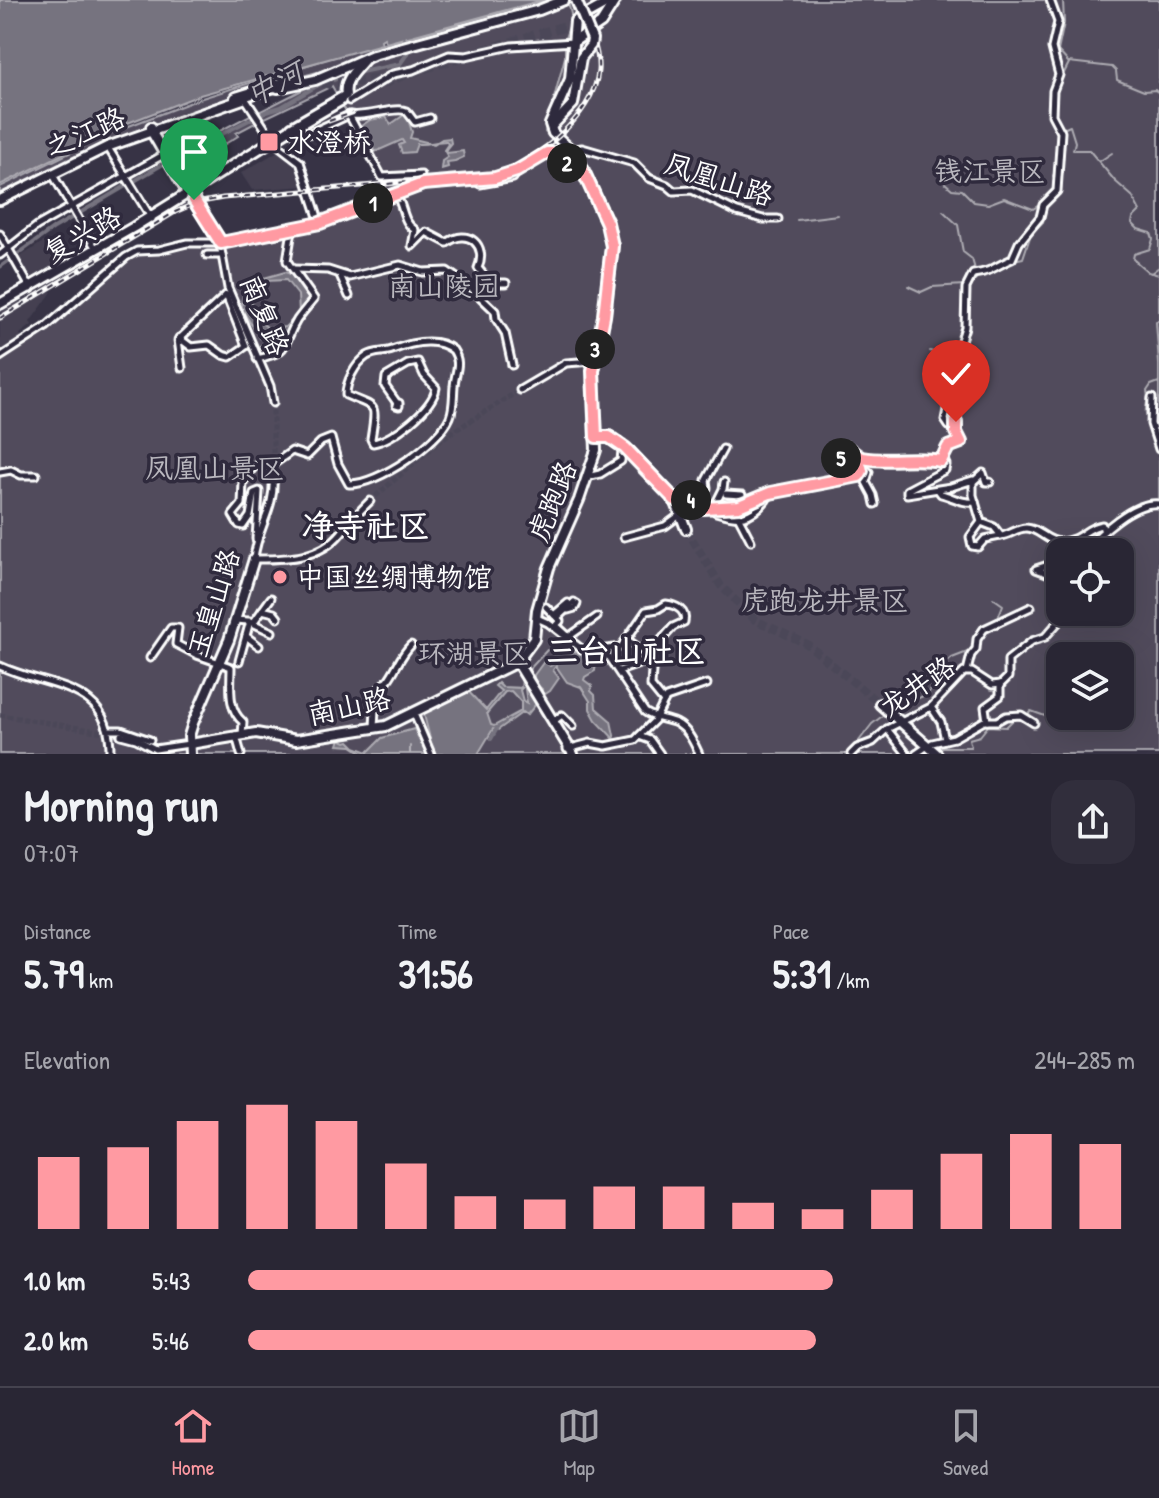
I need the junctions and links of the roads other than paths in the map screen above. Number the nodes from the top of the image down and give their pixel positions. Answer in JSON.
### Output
{"nodes":[{"id":1,"x":557,"y":0,"type":"edge"},
{"id":2,"x":564,"y":0,"type":"edge"},
{"id":3,"x":576,"y":0,"type":"edge"},
{"id":4,"x":615,"y":0,"type":"edge"},
{"id":5,"x":1050,"y":0,"type":"edge"},
{"id":6,"x":600,"y":3,"type":"edge"},
{"id":7,"x":570,"y":42,"type":"junction"},
{"id":8,"x":406,"y":45,"type":"junction"},
{"id":9,"x":361,"y":65,"type":"junction"},
{"id":10,"x":284,"y":84,"type":"dead end"},
{"id":11,"x":241,"y":98,"type":"junction"},
{"id":12,"x":346,"y":98,"type":"junction"},
{"id":13,"x":562,"y":108,"type":"junction"},
{"id":14,"x":349,"y":115,"type":"junction"},
{"id":15,"x":430,"y":118,"type":"dead end"},
{"id":16,"x":176,"y":121,"type":"junction"},
{"id":17,"x":152,"y":129,"type":"junction"},
{"id":18,"x":294,"y":133,"type":"junction"},
{"id":19,"x":273,"y":141,"type":"junction"},
{"id":20,"x":107,"y":146,"type":"junction"},
{"id":21,"x":167,"y":156,"type":"junction"},
{"id":22,"x":580,"y":160,"type":"junction"},
{"id":23,"x":52,"y":173,"type":"junction"},
{"id":24,"x":125,"y":175,"type":"junction"},
{"id":25,"x":421,"y":175,"type":"dead end"},
{"id":26,"x":210,"y":180,"type":"junction"},
{"id":27,"x":190,"y":191,"type":"junction"},
{"id":28,"x":396,"y":195,"type":"junction"},
{"id":29,"x":0,"y":199,"type":"edge"},
{"id":30,"x":71,"y":206,"type":"junction"},
{"id":31,"x":151,"y":218,"type":"junction"},
{"id":32,"x":778,"y":219,"type":"dead end"},
{"id":33,"x":320,"y":223,"type":"junction"},
{"id":34,"x":292,"y":230,"type":"junction"},
{"id":35,"x":0,"y":234,"type":"edge"},
{"id":36,"x":221,"y":243,"type":"junction"},
{"id":37,"x":8,"y":248,"type":"junction"},
{"id":38,"x":96,"y":249,"type":"junction"},
{"id":39,"x":0,"y":255,"type":"edge"},
{"id":40,"x":207,"y":255,"type":"dead end"},
{"id":41,"x":222,"y":255,"type":"junction"},
{"id":42,"x":294,"y":269,"type":"junction"},
{"id":43,"x":340,"y":275,"type":"junction"},
{"id":44,"x":506,"y":283,"type":"dead end"},
{"id":45,"x":30,"y":288,"type":"junction"},
{"id":46,"x":227,"y":292,"type":"junction"},
{"id":47,"x":349,"y":296,"type":"dead end"},
{"id":48,"x":0,"y":305,"type":"edge"},
{"id":49,"x":179,"y":338,"type":"junction"},
{"id":50,"x":0,"y":357,"type":"edge"},
{"id":51,"x":257,"y":359,"type":"junction"},
{"id":52,"x":593,"y":361,"type":"junction"},
{"id":53,"x":512,"y":365,"type":"dead end"},
{"id":54,"x":182,"y":368,"type":"dead end"},
{"id":55,"x":520,"y":390,"type":"tunnel mouth"},
{"id":56,"x":1152,"y":398,"type":"dead end"},
{"id":57,"x":273,"y":403,"type":"tunnel mouth"},
{"id":58,"x":397,"y":403,"type":"dead end"},
{"id":59,"x":596,"y":437,"type":"junction"},
{"id":60,"x":625,"y":448,"type":"junction"},
{"id":61,"x":723,"y":449,"type":"dead end"},
{"id":62,"x":1159,"y":449,"type":"edge"},
{"id":63,"x":941,"y":461,"type":"junction"},
{"id":64,"x":861,"y":467,"type":"junction"},
{"id":65,"x":0,"y":472,"type":"edge"},
{"id":66,"x":36,"y":475,"type":"dead end"},
{"id":67,"x":273,"y":475,"type":"tunnel mouth"},
{"id":68,"x":586,"y":478,"type":"junction"},
{"id":69,"x":974,"y":481,"type":"junction"},
{"id":70,"x":724,"y":482,"type":"dead end"},
{"id":71,"x":990,"y":482,"type":"dead end"},
{"id":72,"x":938,"y":490,"type":"junction"},
{"id":73,"x":726,"y":494,"type":"dead end"},
{"id":74,"x":765,"y":495,"type":"junction"},
{"id":75,"x":675,"y":500,"type":"junction"},
{"id":76,"x":370,"y":501,"type":"tunnel mouth"},
{"id":77,"x":694,"y":502,"type":"junction"},
{"id":78,"x":975,"y":502,"type":"junction"},
{"id":79,"x":875,"y":504,"type":"dead end"},
{"id":80,"x":1159,"y":504,"type":"edge"},
{"id":81,"x":745,"y":505,"type":"junction"},
{"id":82,"x":737,"y":506,"type":"junction"},
{"id":83,"x":714,"y":507,"type":"junction"},
{"id":84,"x":681,"y":515,"type":"junction"},
{"id":85,"x":739,"y":518,"type":"junction"},
{"id":86,"x":981,"y":522,"type":"junction"},
{"id":87,"x":686,"y":529,"type":"tunnel mouth"},
{"id":88,"x":1103,"y":529,"type":"junction"},
{"id":89,"x":1001,"y":536,"type":"junction"},
{"id":90,"x":624,"y":537,"type":"dead end"},
{"id":91,"x":1095,"y":538,"type":"edge"},
{"id":92,"x":256,"y":539,"type":"junction"},
{"id":93,"x":751,"y":541,"type":"dead end"},
{"id":94,"x":254,"y":559,"type":"junction"},
{"id":95,"x":1046,"y":566,"type":"edge"},
{"id":96,"x":1046,"y":573,"type":"edge"},
{"id":97,"x":271,"y":598,"type":"dead end"},
{"id":98,"x":572,"y":605,"type":"dead end"},
{"id":99,"x":546,"y":607,"type":"dead end"},
{"id":100,"x":1031,"y":607,"type":"dead end"},
{"id":101,"x":261,"y":611,"type":"junction"},
{"id":102,"x":556,"y":617,"type":"junction"},
{"id":103,"x":597,"y":617,"type":"dead end"},
{"id":104,"x":278,"y":618,"type":"dead end"},
{"id":105,"x":537,"y":618,"type":"junction"},
{"id":106,"x":234,"y":619,"type":"junction"},
{"id":107,"x":252,"y":622,"type":"junction"},
{"id":108,"x":1055,"y":626,"type":"edge"},
{"id":109,"x":272,"y":632,"type":"dead end"},
{"id":110,"x":246,"y":636,"type":"junction"},
{"id":111,"x":568,"y":638,"type":"junction"},
{"id":112,"x":629,"y":641,"type":"dead end"},
{"id":113,"x":411,"y":645,"type":"dead end"},
{"id":114,"x":259,"y":646,"type":"dead end"},
{"id":115,"x":600,"y":650,"type":"junction"},
{"id":116,"x":150,"y":658,"type":"dead end"},
{"id":117,"x":648,"y":658,"type":"junction"},
{"id":118,"x":239,"y":661,"type":"dead end"},
{"id":119,"x":220,"y":663,"type":"junction"},
{"id":120,"x":516,"y":663,"type":"junction"},
{"id":121,"x":0,"y":666,"type":"edge"},
{"id":122,"x":619,"y":671,"type":"junction"},
{"id":123,"x":967,"y":671,"type":"junction"},
{"id":124,"x":707,"y":684,"type":"dead end"},
{"id":125,"x":1000,"y":684,"type":"junction"},
{"id":126,"x":530,"y":686,"type":"junction"},
{"id":127,"x":664,"y":702,"type":"junction"},
{"id":128,"x":880,"y":704,"type":"tunnel mouth"},
{"id":129,"x":931,"y":707,"type":"junction"},
{"id":130,"x":414,"y":714,"type":"junction"},
{"id":131,"x":655,"y":718,"type":"junction"},
{"id":132,"x":987,"y":721,"type":"junction"},
{"id":133,"x":553,"y":722,"type":"junction"},
{"id":134,"x":899,"y":722,"type":"junction"},
{"id":135,"x":1034,"y":723,"type":"dead end"},
{"id":136,"x":573,"y":726,"type":"dead end"},
{"id":137,"x":374,"y":727,"type":"junction"},
{"id":138,"x":887,"y":729,"type":"junction"},
{"id":139,"x":108,"y":730,"type":"junction"},
{"id":140,"x":121,"y":735,"type":"tunnel mouth"},
{"id":141,"x":239,"y":735,"type":"junction"},
{"id":142,"x":639,"y":736,"type":"junction"},
{"id":143,"x":150,"y":740,"type":"dead end"},
{"id":144,"x":945,"y":740,"type":"junction"},
{"id":145,"x":190,"y":749,"type":"edge"},
{"id":146,"x":931,"y":749,"type":"edge"},
{"id":147,"x":569,"y":751,"type":"edge"},
{"id":148,"x":110,"y":754,"type":"edge"},
{"id":149,"x":241,"y":754,"type":"edge"},
{"id":150,"x":431,"y":754,"type":"edge"},
{"id":151,"x":660,"y":754,"type":"edge"},
{"id":152,"x":699,"y":754,"type":"edge"},
{"id":153,"x":851,"y":754,"type":"edge"},
{"id":154,"x":907,"y":754,"type":"edge"},
{"id":155,"x":916,"y":754,"type":"edge"}],
"edges":[{"from":1,"to":8,"type":"main road","name":"之江路"},
{"from":2,"to":8,"type":"main road","name":"之江路"},
{"from":3,"to":13,"type":"main road","bridge":true},
{"from":4,"to":6,"type":"main road"},
{"from":4,"to":7,"type":"main road"},
{"from":5,"to":63,"type":"street"},
{"from":6,"to":7,"type":"main road"},
{"from":7,"to":12,"type":"street"},
{"from":7,"to":13,"type":"main road"},
{"from":8,"to":9,"type":"main road","name":"之江路"},
{"from":8,"to":9,"type":"main road","name":"之江路"},
{"from":9,"to":11,"type":"main road","name":"之江路"},
{"from":9,"to":11,"type":"main road","name":"之江路"},
{"from":9,"to":12,"type":"main road"},
{"from":10,"to":11,"type":"highway"},
{"from":11,"to":16,"type":"main road","name":"之江路"},
{"from":11,"to":17,"type":"main road","name":"之江路"},
{"from":11,"to":19,"type":"street"},
{"from":12,"to":18,"type":"highway"},
{"from":13,"to":22,"type":"main road","name":"虎跑路"},
{"from":14,"to":15,"type":"street"},
{"from":14,"to":18,"type":"street"},
{"from":14,"to":25,"type":"street"},
{"from":16,"to":17,"type":"main road","name":"之江路"},
{"from":16,"to":26,"type":"street"},
{"from":17,"to":20,"type":"main road","name":"之江路"},
{"from":17,"to":21,"type":"main road"},
{"from":17,"to":21,"type":"main road"},
{"from":18,"to":19,"type":"main road","name":"复兴路"},
{"from":19,"to":26,"type":"main road","name":"复兴路"},
{"from":19,"to":33,"type":"street"},
{"from":20,"to":23,"type":"main road","name":"之江路"},
{"from":20,"to":24,"type":"street"},
{"from":21,"to":24,"type":"street"},
{"from":21,"to":27,"type":"main road","name":"南复路"},
{"from":22,"to":28,"type":"street"},
{"from":22,"to":32,"type":"street","name":"凤凰山路"},
{"from":22,"to":52,"type":"main road","name":"虎跑路"},
{"from":23,"to":29,"type":"main road","name":"之江路"},
{"from":23,"to":30,"type":"street"},
{"from":24,"to":30,"type":"street"},
{"from":24,"to":31,"type":"street"},
{"from":26,"to":27,"type":"main road","name":"复兴路"},
{"from":26,"to":31,"type":"main road","name":"复兴路"},
{"from":27,"to":31,"type":"main road","name":"复兴路"},
{"from":27,"to":36,"type":"main road","name":"南复路"},
{"from":28,"to":33,"type":"street"},
{"from":28,"to":44,"type":"street"},
{"from":30,"to":37,"type":"street"},
{"from":30,"to":38,"type":"street"},
{"from":31,"to":38,"type":"main road","name":"复兴路"},
{"from":33,"to":34,"type":"street"},
{"from":34,"to":36,"type":"street"},
{"from":34,"to":42,"type":"street"},
{"from":35,"to":37,"type":"street"},
{"from":36,"to":41,"type":"street","name":"南复路"},
{"from":36,"to":50,"type":"street"},
{"from":37,"to":39,"type":"street"},
{"from":37,"to":45,"type":"street"},
{"from":38,"to":45,"type":"main road","name":"复兴路"},
{"from":40,"to":41,"type":"street"},
{"from":41,"to":46,"type":"street","name":"南复路"},
{"from":42,"to":43,"type":"street"},
{"from":42,"to":51,"type":"street"},
{"from":43,"to":47,"type":"street"},
{"from":43,"to":53,"type":"street"},
{"from":45,"to":48,"type":"main road","name":"复兴路"},
{"from":46,"to":49,"type":"street"},
{"from":46,"to":49,"type":"street"},
{"from":46,"to":51,"type":"street","name":"南复路"},
{"from":49,"to":54,"type":"street"},
{"from":51,"to":57,"type":"street","name":"南复路"},
{"from":52,"to":55,"type":"street"},
{"from":52,"to":59,"type":"main road","name":"虎跑路"},
{"from":56,"to":62,"type":"street"},
{"from":58,"to":92,"type":"street"},
{"from":59,"to":60,"type":"main road"},
{"from":59,"to":68,"type":"main road","name":"虎跑路"},
{"from":60,"to":68,"type":"street"},
{"from":60,"to":75,"type":"main road"},
{"from":61,"to":77,"type":"street"},
{"from":63,"to":64,"type":"street"},
{"from":63,"to":72,"type":"street"},
{"from":64,"to":74,"type":"street"},
{"from":64,"to":79,"type":"street"},
{"from":65,"to":66,"type":"street"},
{"from":67,"to":92,"type":"street","name":"玉皇山路"},
{"from":68,"to":105,"type":"main road","name":"虎跑路"},
{"from":69,"to":71,"type":"street"},
{"from":69,"to":72,"type":"street"},
{"from":69,"to":78,"type":"street"},
{"from":70,"to":83,"type":"street"},
{"from":72,"to":78,"type":"street"},
{"from":73,"to":81,"type":"street"},
{"from":74,"to":81,"type":"street"},
{"from":74,"to":85,"type":"street"},
{"from":75,"to":77,"type":"street"},
{"from":75,"to":84,"type":"main road"},
{"from":76,"to":94,"type":"street"},
{"from":77,"to":83,"type":"street"},
{"from":78,"to":86,"type":"street"},
{"from":80,"to":88,"type":"street"},
{"from":81,"to":82,"type":"street"},
{"from":82,"to":83,"type":"street"},
{"from":82,"to":85,"type":"street"},
{"from":83,"to":85,"type":"street"},
{"from":84,"to":87,"type":"main road"},
{"from":84,"to":90,"type":"street"},
{"from":85,"to":93,"type":"street"},
{"from":86,"to":89,"type":"street"},
{"from":86,"to":89,"type":"street"},
{"from":88,"to":89,"type":"street"},
{"from":88,"to":91,"type":"street"},
{"from":92,"to":94,"type":"street","name":"玉皇山路"},
{"from":94,"to":106,"type":"main road","name":"玉皇山路"},
{"from":95,"to":96,"type":"street"},
{"from":97,"to":101,"type":"street"},
{"from":98,"to":102,"type":"street"},
{"from":99,"to":102,"type":"street"},
{"from":100,"to":123,"type":"street"},
{"from":101,"to":104,"type":"street"},
{"from":101,"to":107,"type":"street"},
{"from":102,"to":111,"type":"street"},
{"from":103,"to":111,"type":"street"},
{"from":105,"to":111,"type":"street"},
{"from":105,"to":120,"type":"main road","name":"虎跑路"},
{"from":106,"to":107,"type":"street"},
{"from":106,"to":119,"type":"main road","name":"玉皇山路"},
{"from":107,"to":109,"type":"street"},
{"from":107,"to":110,"type":"street"},
{"from":108,"to":125,"type":"street","name":"龙井路"},
{"from":110,"to":114,"type":"street"},
{"from":110,"to":118,"type":"street"},
{"from":111,"to":115,"type":"street"},
{"from":112,"to":117,"type":"street"},
{"from":113,"to":137,"type":"street"},
{"from":115,"to":117,"type":"street"},
{"from":115,"to":122,"type":"street"},
{"from":116,"to":119,"type":"street"},
{"from":117,"to":122,"type":"street"},
{"from":117,"to":127,"type":"street"},
{"from":119,"to":141,"type":"street"},
{"from":119,"to":145,"type":"main road","name":"玉皇山路"},
{"from":120,"to":126,"type":"main road"},
{"from":120,"to":130,"type":"main road","name":"南山路"},
{"from":121,"to":139,"type":"street"},
{"from":122,"to":131,"type":"street"},
{"from":123,"to":125,"type":"street","name":"龙井路"},
{"from":123,"to":129,"type":"street","name":"龙井路"},
{"from":124,"to":127,"type":"street"},
{"from":125,"to":132,"type":"street"},
{"from":126,"to":133,"type":"main road"},
{"from":126,"to":147,"type":"main road"},
{"from":127,"to":131,"type":"street"},
{"from":128,"to":134,"type":"main road"},
{"from":129,"to":134,"type":"street","name":"龙井路"},
{"from":129,"to":144,"type":"street"},
{"from":130,"to":137,"type":"main road","name":"南山路"},
{"from":130,"to":150,"type":"street"},
{"from":131,"to":142,"type":"street"},
{"from":131,"to":152,"type":"street"},
{"from":132,"to":135,"type":"street"},
{"from":132,"to":144,"type":"street"},
{"from":133,"to":136,"type":"street"},
{"from":133,"to":147,"type":"main road"},
{"from":134,"to":138,"type":"street","name":"龙井路"},
{"from":134,"to":146,"type":"main road"},
{"from":137,"to":141,"type":"main road","name":"南山路"},
{"from":138,"to":153,"type":"street","name":"龙井路"},
{"from":138,"to":154,"type":"street"},
{"from":139,"to":143,"type":"street"},
{"from":139,"to":148,"type":"street"},
{"from":140,"to":145,"type":"street"},
{"from":141,"to":145,"type":"main road","name":"南山路"},
{"from":141,"to":149,"type":"street"},
{"from":142,"to":147,"type":"street"},
{"from":142,"to":151,"type":"street"},
{"from":144,"to":146,"type":"street"},
{"from":146,"to":155,"type":"street"}]}
